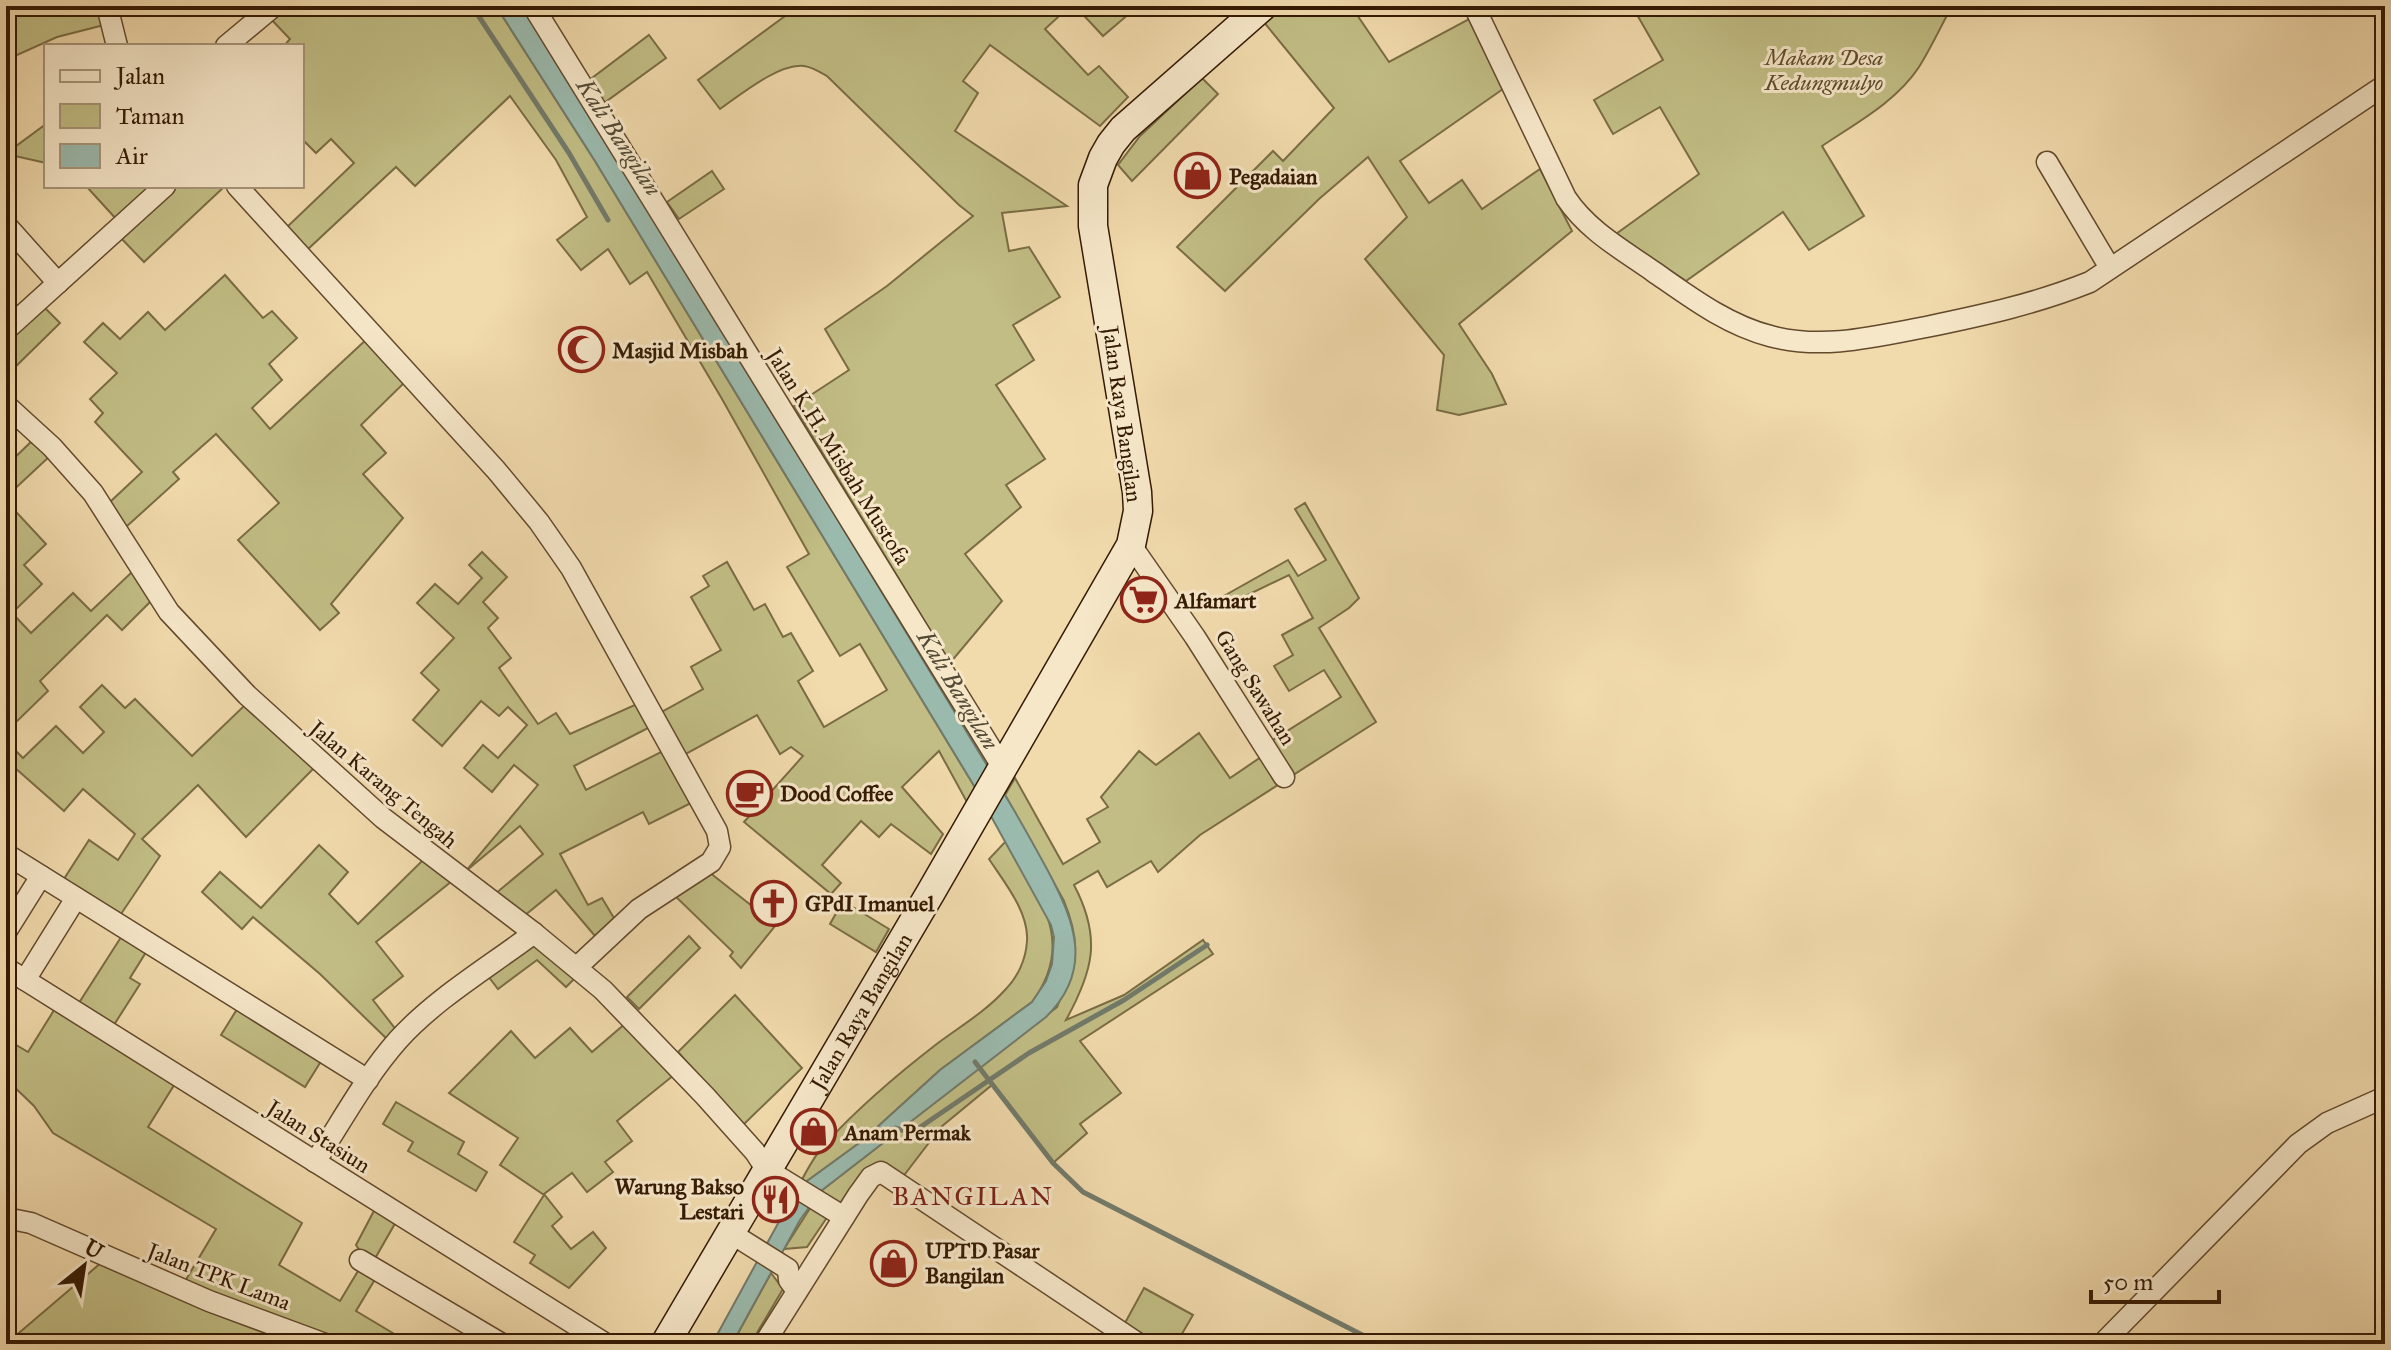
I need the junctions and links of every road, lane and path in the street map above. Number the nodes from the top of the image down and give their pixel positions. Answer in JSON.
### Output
{"nodes":[{"id":1,"x":107,"y":6,"type":"edge"},
{"id":2,"x":274,"y":6,"type":"edge"},
{"id":3,"x":533,"y":6,"type":"edge"},
{"id":4,"x":1263,"y":6,"type":"edge"},
{"id":5,"x":1474,"y":6,"type":"edge"},
{"id":6,"x":116,"y":44,"type":"edge"},
{"id":7,"x":228,"y":44,"type":"edge"},
{"id":8,"x":2385,"y":85,"type":"edge"},
{"id":9,"x":2047,"y":162,"type":"dead end"},
{"id":10,"x":163,"y":188,"type":"edge"},
{"id":11,"x":239,"y":188,"type":"edge"},
{"id":12,"x":6,"y":225,"type":"edge"},
{"id":13,"x":2110,"y":268,"type":"junction"},
{"id":14,"x":58,"y":283,"type":"junction"},
{"id":15,"x":6,"y":330,"type":"edge"},
{"id":16,"x":6,"y":405,"type":"edge"},
{"id":17,"x":1131,"y":545,"type":"junction"},
{"id":18,"x":1001,"y":771,"type":"junction"},
{"id":19,"x":1284,"y":777,"type":"dead end"},
{"id":20,"x":6,"y":854,"type":"edge"},
{"id":21,"x":41,"y":876,"type":"junction"},
{"id":22,"x":76,"y":898,"type":"junction"},
{"id":23,"x":6,"y":932,"type":"edge"},
{"id":24,"x":534,"y":933,"type":"junction"},
{"id":25,"x":577,"y":967,"type":"junction"},
{"id":26,"x":6,"y":968,"type":"edge"},
{"id":27,"x":25,"y":980,"type":"junction"},
{"id":28,"x":368,"y":1080,"type":"junction"},
{"id":29,"x":2385,"y":1097,"type":"edge"},
{"id":30,"x":315,"y":1162,"type":"junction"},
{"id":31,"x":766,"y":1169,"type":"junction"},
{"id":32,"x":844,"y":1217,"type":"junction"},
{"id":33,"x":6,"y":1218,"type":"edge"},
{"id":34,"x":729,"y":1232,"type":"junction"},
{"id":35,"x":360,"y":1260,"type":"dead end"},
{"id":36,"x":812,"y":1266,"type":"junction"},
{"id":37,"x":784,"y":1267,"type":"junction"},
{"id":38,"x":797,"y":1291,"type":"junction"},
{"id":39,"x":325,"y":1344,"type":"edge"},
{"id":40,"x":502,"y":1344,"type":"edge"},
{"id":41,"x":606,"y":1344,"type":"edge"},
{"id":42,"x":665,"y":1344,"type":"edge"},
{"id":43,"x":764,"y":1344,"type":"edge"},
{"id":44,"x":1139,"y":1344,"type":"edge"},
{"id":45,"x":2102,"y":1344,"type":"edge"}],
"edges":[{"from":1,"to":6,"type":"street"},
{"from":2,"to":7,"type":"street"},
{"from":3,"to":18,"type":"street","name":"Jalan K.H. Misbah Mustofa"},
{"from":4,"to":17,"type":"main road","name":"Jalan Raya Bangilan"},
{"from":5,"to":13,"type":"street"},
{"from":8,"to":13,"type":"street"},
{"from":9,"to":13,"type":"street"},
{"from":10,"to":14,"type":"street"},
{"from":11,"to":25,"type":"street"},
{"from":12,"to":14,"type":"street"},
{"from":14,"to":15,"type":"street"},
{"from":16,"to":24,"type":"street","name":"Jalan Karang Tengah"},
{"from":17,"to":18,"type":"main road","name":"Jalan Raya Bangilan"},
{"from":17,"to":19,"type":"street","name":"Gang Sawahan"},
{"from":18,"to":31,"type":"main road","name":"Jalan Raya Bangilan"},
{"from":20,"to":21,"type":"street"},
{"from":21,"to":22,"type":"street"},
{"from":21,"to":23,"type":"street"},
{"from":22,"to":27,"type":"street"},
{"from":22,"to":28,"type":"street"},
{"from":24,"to":25,"type":"street","name":"Jalan Karang Tengah"},
{"from":24,"to":28,"type":"street"},
{"from":25,"to":31,"type":"street","name":"Jalan Karang Tengah"},
{"from":26,"to":27,"type":"street","name":"Jalan Stasiun"},
{"from":27,"to":30,"type":"street","name":"Jalan Stasiun"},
{"from":28,"to":30,"type":"street"},
{"from":29,"to":45,"type":"street"},
{"from":30,"to":41,"type":"street","name":"Jalan Stasiun"},
{"from":31,"to":32,"type":"street"},
{"from":31,"to":34,"type":"main road","name":"Jalan Raya Bangilan"},
{"from":32,"to":36,"type":"street"},
{"from":32,"to":44,"type":"street"},
{"from":33,"to":39,"type":"street","name":"Jalan TPK Lama"},
{"from":34,"to":37,"type":"street"},
{"from":34,"to":42,"type":"main road","name":"Jalan Raya Bangilan"},
{"from":35,"to":40,"type":"street"},
{"from":36,"to":37,"type":"street"},
{"from":36,"to":38,"type":"street"},
{"from":37,"to":38,"type":"street"},
{"from":38,"to":43,"type":"street"}]}
